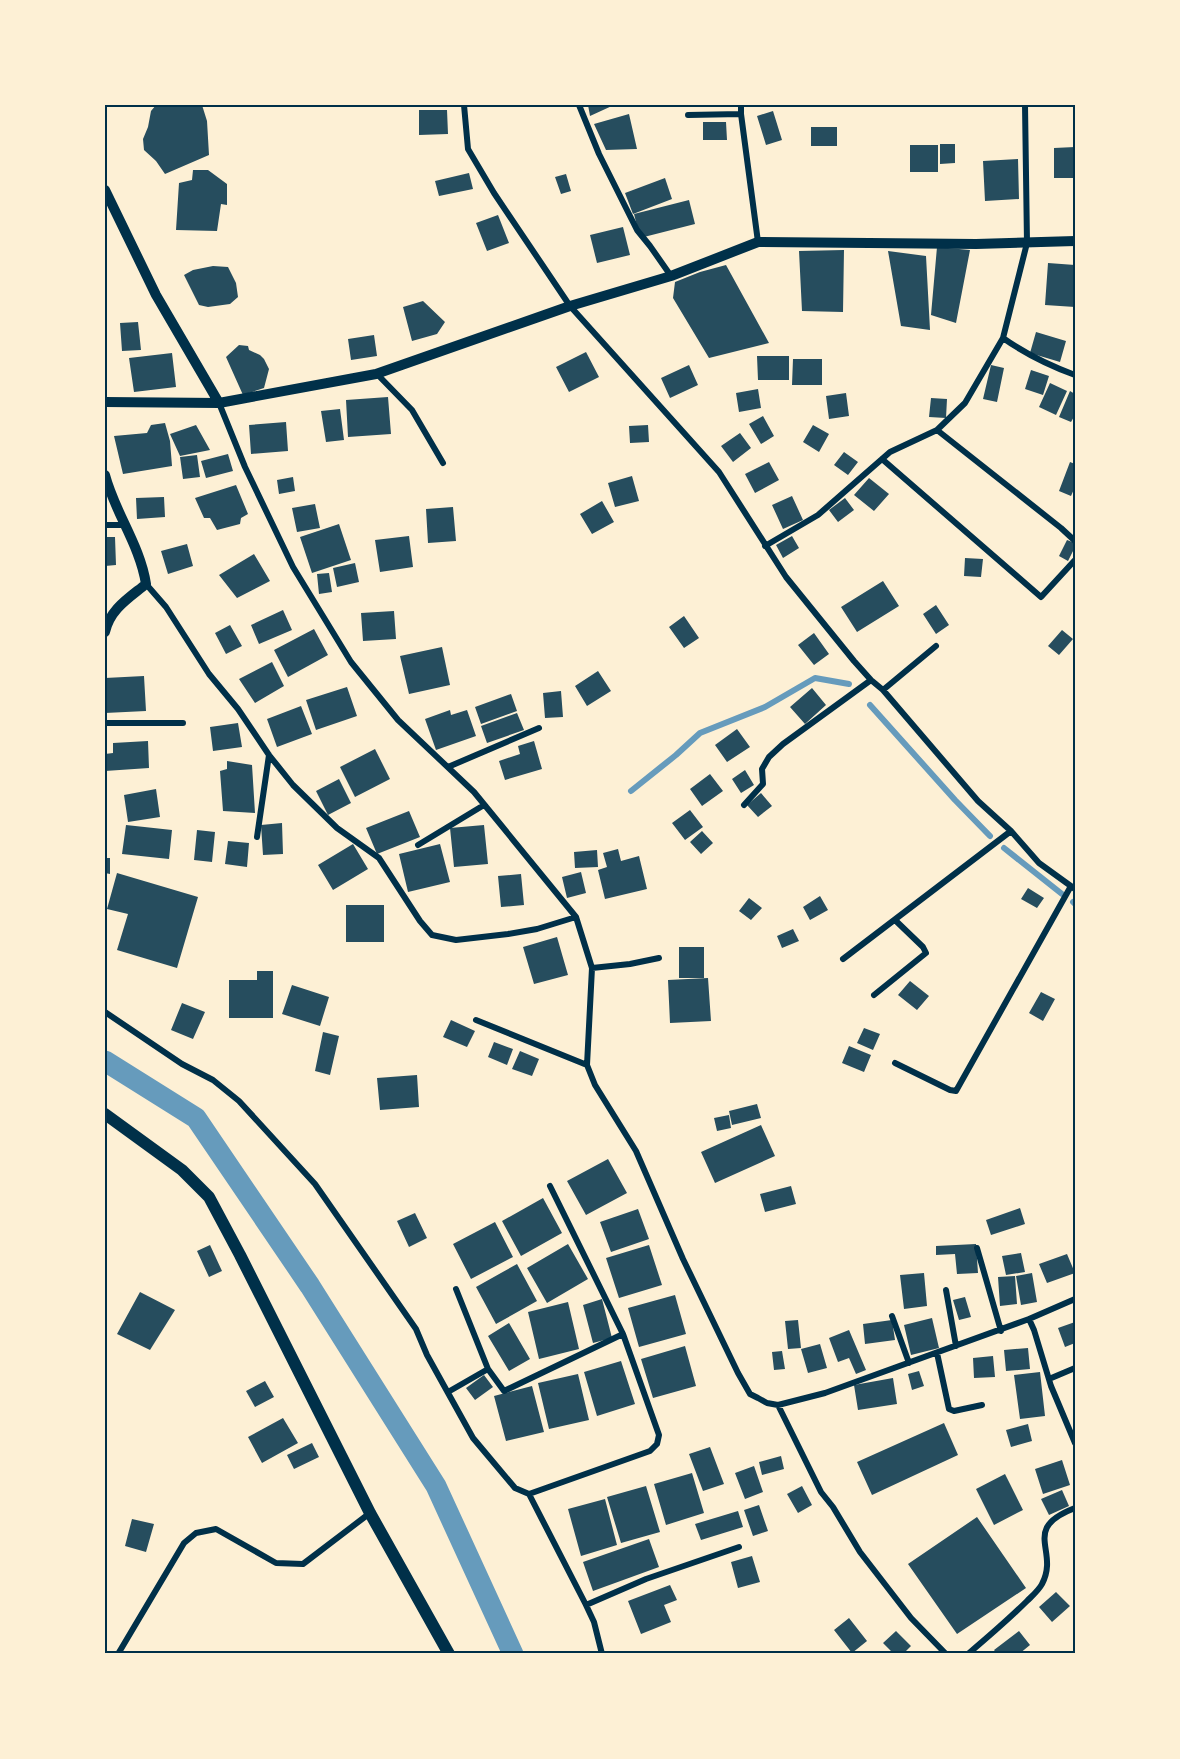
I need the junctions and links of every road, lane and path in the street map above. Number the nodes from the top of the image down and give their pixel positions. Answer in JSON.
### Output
{"nodes":[{"id":1,"x":464,"y":105,"type":"edge"},
{"id":2,"x":579,"y":105,"type":"edge"},
{"id":3,"x":741,"y":105,"type":"edge"},
{"id":4,"x":1025,"y":105,"type":"edge"},
{"id":5,"x":741,"y":114,"type":"junction"},
{"id":6,"x":688,"y":115,"type":"dead end"},
{"id":7,"x":105,"y":190,"type":"edge"},
{"id":8,"x":1075,"y":241,"type":"edge"},
{"id":9,"x":758,"y":242,"type":"junction"},
{"id":10,"x":1027,"y":243,"type":"junction"},
{"id":11,"x":671,"y":276,"type":"junction"},
{"id":12,"x":570,"y":306,"type":"junction"},
{"id":13,"x":1004,"y":338,"type":"junction"},
{"id":14,"x":376,"y":374,"type":"junction"},
{"id":15,"x":1075,"y":375,"type":"edge"},
{"id":16,"x":105,"y":402,"type":"edge"},
{"id":17,"x":219,"y":402,"type":"junction"},
{"id":18,"x":937,"y":430,"type":"junction"},
{"id":19,"x":882,"y":459,"type":"junction"},
{"id":20,"x":443,"y":463,"type":"dead end"},
{"id":21,"x":105,"y":475,"type":"edge"},
{"id":22,"x":105,"y":525,"type":"edge"},
{"id":23,"x":126,"y":525,"type":"junction"},
{"id":24,"x":1074,"y":538,"type":"edge"},
{"id":25,"x":765,"y":546,"type":"junction"},
{"id":26,"x":1075,"y":560,"type":"edge"},
{"id":27,"x":146,"y":584,"type":"junction"},
{"id":28,"x":105,"y":632,"type":"edge"},
{"id":29,"x":936,"y":646,"type":"dead end"},
{"id":30,"x":871,"y":680,"type":"junction"},
{"id":31,"x":883,"y":690,"type":"junction"},
{"id":32,"x":105,"y":723,"type":"edge"},
{"id":33,"x":183,"y":723,"type":"dead end"},
{"id":34,"x":539,"y":728,"type":"dead end"},
{"id":35,"x":269,"y":755,"type":"junction"},
{"id":36,"x":448,"y":767,"type":"junction"},
{"id":37,"x":484,"y":805,"type":"junction"},
{"id":38,"x":744,"y":805,"type":"dead end"},
{"id":39,"x":1011,"y":831,"type":"junction"},
{"id":40,"x":257,"y":837,"type":"dead end"},
{"id":41,"x":418,"y":845,"type":"dead end"},
{"id":42,"x":1073,"y":888,"type":"edge"},
{"id":43,"x":576,"y":916,"type":"junction"},
{"id":44,"x":895,"y":920,"type":"junction"},
{"id":45,"x":659,"y":958,"type":"dead end"},
{"id":46,"x":843,"y":959,"type":"dead end"},
{"id":47,"x":592,"y":968,"type":"junction"},
{"id":48,"x":874,"y":995,"type":"dead end"},
{"id":49,"x":105,"y":1012,"type":"edge"},
{"id":50,"x":476,"y":1020,"type":"dead end"},
{"id":51,"x":895,"y":1063,"type":"dead end"},
{"id":52,"x":587,"y":1065,"type":"junction"},
{"id":53,"x":105,"y":1114,"type":"edge"},
{"id":54,"x":550,"y":1186,"type":"dead end"},
{"id":55,"x":977,"y":1248,"type":"dead end"},
{"id":56,"x":456,"y":1289,"type":"dead end"},
{"id":57,"x":946,"y":1290,"type":"dead end"},
{"id":58,"x":1075,"y":1299,"type":"edge"},
{"id":59,"x":892,"y":1316,"type":"dead end"},
{"id":60,"x":1029,"y":1319,"type":"junction"},
{"id":61,"x":1001,"y":1330,"type":"junction"},
{"id":62,"x":623,"y":1334,"type":"junction"},
{"id":63,"x":956,"y":1346,"type":"junction"},
{"id":64,"x":937,"y":1353,"type":"junction"},
{"id":65,"x":909,"y":1363,"type":"junction"},
{"id":66,"x":488,"y":1368,"type":"junction"},
{"id":67,"x":1075,"y":1368,"type":"edge"},
{"id":68,"x":1049,"y":1380,"type":"junction"},
{"id":69,"x":448,"y":1392,"type":"junction"},
{"id":70,"x":778,"y":1405,"type":"junction"},
{"id":71,"x":981,"y":1405,"type":"dead end"},
{"id":72,"x":1075,"y":1443,"type":"edge"},
{"id":73,"x":529,"y":1494,"type":"junction"},
{"id":74,"x":1075,"y":1508,"type":"edge"},
{"id":75,"x":370,"y":1513,"type":"junction"},
{"id":76,"x":739,"y":1547,"type":"dead end"},
{"id":77,"x":586,"y":1605,"type":"junction"},
{"id":78,"x":118,"y":1654,"type":"edge"},
{"id":79,"x":449,"y":1654,"type":"edge"},
{"id":80,"x":602,"y":1654,"type":"edge"},
{"id":81,"x":946,"y":1654,"type":"edge"},
{"id":82,"x":968,"y":1654,"type":"edge"}],
"edges":[{"from":1,"to":12,"type":"street"},
{"from":2,"to":11,"type":"street"},
{"from":3,"to":5,"type":"street"},
{"from":4,"to":10,"type":"street"},
{"from":5,"to":6,"type":"street"},
{"from":5,"to":9,"type":"street"},
{"from":7,"to":17,"type":"street"},
{"from":8,"to":10,"type":"street"},
{"from":9,"to":10,"type":"street"},
{"from":9,"to":11,"type":"street"},
{"from":10,"to":13,"type":"street"},
{"from":11,"to":12,"type":"street"},
{"from":12,"to":14,"type":"street"},
{"from":12,"to":25,"type":"street"},
{"from":13,"to":15,"type":"street"},
{"from":13,"to":18,"type":"street"},
{"from":14,"to":17,"type":"street"},
{"from":14,"to":20,"type":"street"},
{"from":16,"to":17,"type":"street"},
{"from":17,"to":36,"type":"street"},
{"from":18,"to":19,"type":"street"},
{"from":18,"to":24,"type":"street"},
{"from":19,"to":25,"type":"street"},
{"from":19,"to":26,"type":"street"},
{"from":21,"to":23,"type":"street"},
{"from":22,"to":23,"type":"street"},
{"from":23,"to":27,"type":"street"},
{"from":25,"to":30,"type":"street"},
{"from":27,"to":28,"type":"street"},
{"from":27,"to":35,"type":"street"},
{"from":29,"to":31,"type":"street"},
{"from":30,"to":31,"type":"street"},
{"from":30,"to":38,"type":"street"},
{"from":31,"to":39,"type":"street"},
{"from":32,"to":33,"type":"street"},
{"from":34,"to":36,"type":"street"},
{"from":35,"to":40,"type":"street"},
{"from":35,"to":43,"type":"street"},
{"from":36,"to":37,"type":"street"},
{"from":37,"to":41,"type":"street"},
{"from":37,"to":43,"type":"street"},
{"from":39,"to":42,"type":"street"},
{"from":39,"to":44,"type":"street"},
{"from":42,"to":51,"type":"street"},
{"from":43,"to":47,"type":"street"},
{"from":44,"to":46,"type":"street"},
{"from":44,"to":48,"type":"street"},
{"from":45,"to":47,"type":"street"},
{"from":47,"to":52,"type":"street"},
{"from":49,"to":69,"type":"street"},
{"from":50,"to":52,"type":"street"},
{"from":52,"to":70,"type":"street"},
{"from":53,"to":75,"type":"main road"},
{"from":54,"to":62,"type":"street"},
{"from":55,"to":61,"type":"street"},
{"from":56,"to":66,"type":"street"},
{"from":57,"to":63,"type":"street"},
{"from":58,"to":60,"type":"street"},
{"from":59,"to":65,"type":"street"},
{"from":60,"to":61,"type":"street"},
{"from":60,"to":68,"type":"street"},
{"from":61,"to":63,"type":"street"},
{"from":62,"to":66,"type":"street"},
{"from":62,"to":73,"type":"street"},
{"from":63,"to":64,"type":"street"},
{"from":64,"to":65,"type":"street"},
{"from":64,"to":71,"type":"street"},
{"from":65,"to":70,"type":"street"},
{"from":66,"to":69,"type":"street"},
{"from":67,"to":68,"type":"street"},
{"from":68,"to":72,"type":"street"},
{"from":69,"to":73,"type":"street"},
{"from":70,"to":81,"type":"street"},
{"from":73,"to":77,"type":"street"},
{"from":74,"to":82,"type":"street"},
{"from":75,"to":78,"type":"street"},
{"from":75,"to":79,"type":"main road"},
{"from":76,"to":77,"type":"street"},
{"from":77,"to":80,"type":"street"}]}
